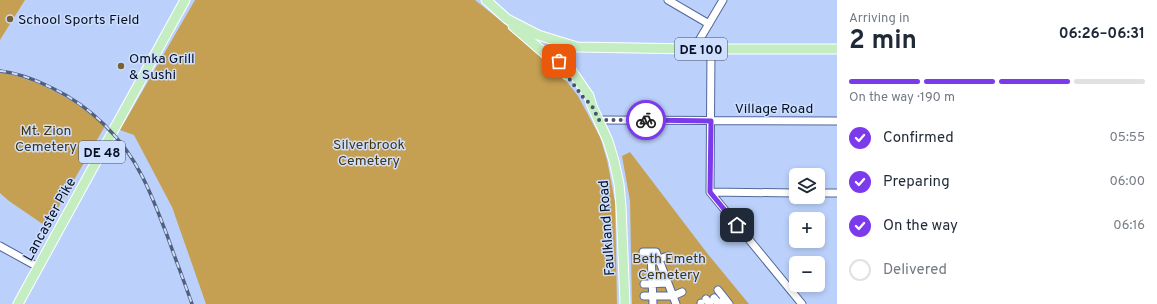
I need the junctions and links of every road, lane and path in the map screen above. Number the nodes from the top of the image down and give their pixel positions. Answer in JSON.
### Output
{"nodes":[{"id":1,"x":185,"y":0,"type":"edge"},
{"id":2,"x":486,"y":0,"type":"edge"},
{"id":3,"x":668,"y":0,"type":"edge"},
{"id":4,"x":723,"y":0,"type":"edge"},
{"id":5,"x":507,"y":19,"type":"junction"},
{"id":6,"x":709,"y":24,"type":"junction"},
{"id":7,"x":565,"y":44,"type":"junction"},
{"id":8,"x":837,"y":48,"type":"edge"},
{"id":9,"x":694,"y":49,"type":"junction"},
{"id":10,"x":711,"y":49,"type":"junction"},
{"id":11,"x":567,"y":75,"type":"junction"},
{"id":12,"x":592,"y":106,"type":"junction"},
{"id":13,"x":599,"y":120,"type":"junction"},
{"id":14,"x":711,"y":121,"type":"junction"},
{"id":15,"x":837,"y":121,"type":"edge"},
{"id":16,"x":710,"y":192,"type":"junction"},
{"id":17,"x":789,"y":192,"type":"edge"},
{"id":18,"x":825,"y":193,"type":"edge"},
{"id":19,"x":837,"y":193,"type":"edge"},
{"id":20,"x":0,"y":246,"type":"edge"},
{"id":21,"x":643,"y":252,"type":"dead end"},
{"id":22,"x":651,"y":252,"type":"junction"},
{"id":23,"x":668,"y":256,"type":"dead end"},
{"id":24,"x":659,"y":259,"type":"junction"},
{"id":25,"x":38,"y":267,"type":"junction"},
{"id":26,"x":652,"y":271,"type":"junction"},
{"id":27,"x":663,"y":271,"type":"junction"},
{"id":28,"x":668,"y":283,"type":"junction"},
{"id":29,"x":644,"y":284,"type":"dead end"},
{"id":30,"x":652,"y":284,"type":"junction"},
{"id":31,"x":718,"y":290,"type":"dead end"},
{"id":32,"x":682,"y":292,"type":"dead end"},
{"id":33,"x":644,"y":296,"type":"dead end"},
{"id":34,"x":652,"y":296,"type":"junction"},
{"id":35,"x":672,"y":296,"type":"junction"},
{"id":36,"x":714,"y":302,"type":"edge"},
{"id":37,"x":18,"y":304,"type":"edge"},
{"id":38,"x":625,"y":304,"type":"edge"},
{"id":39,"x":653,"y":304,"type":"edge"},
{"id":40,"x":676,"y":304,"type":"edge"},
{"id":41,"x":802,"y":304,"type":"edge"}],
"edges":[{"from":1,"to":25,"type":"main road","name":"Lancaster Pike","number":"DE 48"},
{"from":2,"to":5,"type":"main road","number":"DE 100"},
{"from":3,"to":6,"type":"street"},
{"from":4,"to":6,"type":"street"},
{"from":5,"to":7,"type":"main road","number":"DE 100"},
{"from":5,"to":11,"type":"main road"},
{"from":6,"to":9,"type":"street"},
{"from":7,"to":9,"type":"main road","number":"DE 100"},
{"from":7,"to":11,"type":"main road","name":"Faulkland Road"},
{"from":7,"to":12,"type":"main road","name":"Faulkland Road"},
{"from":8,"to":10,"type":"main road","number":"DE 100"},
{"from":9,"to":10,"type":"main road","number":"DE 100"},
{"from":10,"to":14,"type":"street"},
{"from":11,"to":12,"type":"main road","name":"Faulkland Road"},
{"from":12,"to":13,"type":"main road","name":"Faulkland Road"},
{"from":13,"to":14,"type":"street","name":"Village Road"},
{"from":13,"to":38,"type":"main road","name":"Faulkland Road"},
{"from":14,"to":15,"type":"street","name":"Village Road"},
{"from":14,"to":16,"type":"street"},
{"from":16,"to":17,"type":"street"},
{"from":16,"to":41,"type":"street"},
{"from":18,"to":19,"type":"street"},
{"from":20,"to":25,"type":"street"},
{"from":21,"to":22,"type":"street"},
{"from":22,"to":24,"type":"street"},
{"from":22,"to":26,"type":"street"},
{"from":23,"to":24,"type":"street"},
{"from":24,"to":27,"type":"street"},
{"from":25,"to":37,"type":"main road","name":"Lancaster Pike","number":"DE 48"},
{"from":26,"to":27,"type":"street"},
{"from":26,"to":30,"type":"street"},
{"from":27,"to":28,"type":"street"},
{"from":28,"to":30,"type":"street"},
{"from":28,"to":35,"type":"street"},
{"from":29,"to":30,"type":"street"},
{"from":30,"to":34,"type":"street"},
{"from":31,"to":36,"type":"street"},
{"from":32,"to":35,"type":"street"},
{"from":33,"to":34,"type":"street"},
{"from":34,"to":35,"type":"street"},
{"from":34,"to":39,"type":"street"},
{"from":35,"to":40,"type":"street"}]}
